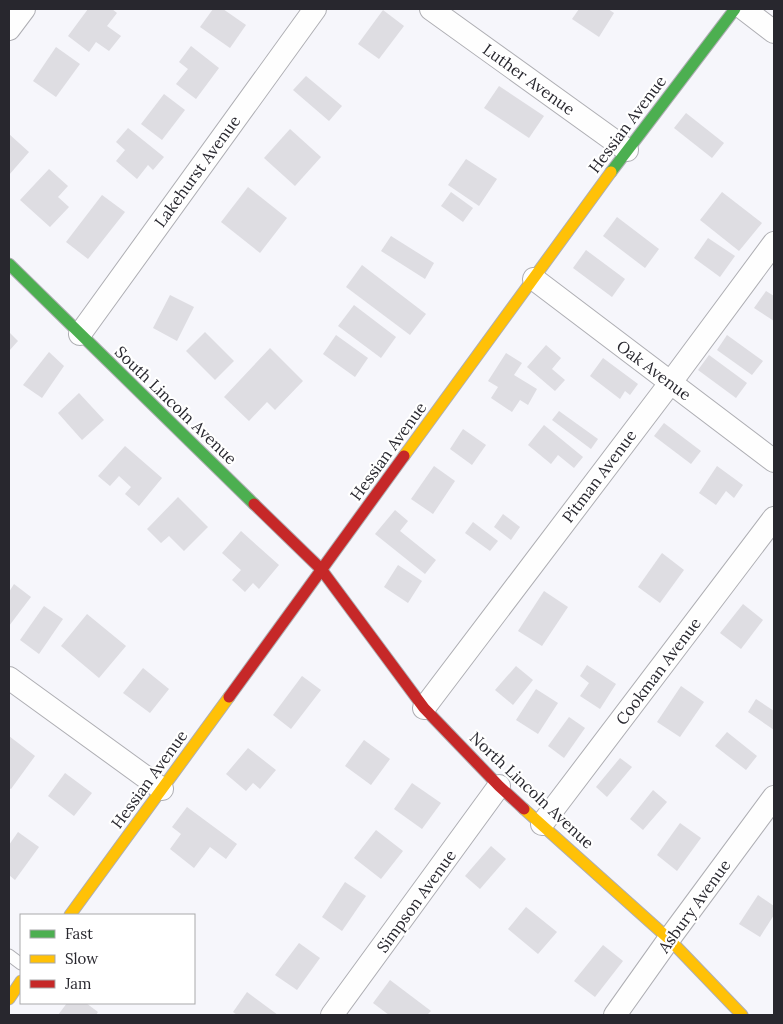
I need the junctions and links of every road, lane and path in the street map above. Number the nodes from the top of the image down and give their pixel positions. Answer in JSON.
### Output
{"nodes":[{"id":1,"x":24,"y":9,"type":"edge"},
{"id":2,"x":315,"y":9,"type":"edge"},
{"id":3,"x":431,"y":9,"type":"edge"},
{"id":4,"x":735,"y":9,"type":"edge"},
{"id":5,"x":744,"y":9,"type":"edge"},
{"id":6,"x":9,"y":29,"type":"edge"},
{"id":7,"x":774,"y":32,"type":"edge"},
{"id":8,"x":627,"y":150,"type":"junction"},
{"id":9,"x":774,"y":243,"type":"edge"},
{"id":10,"x":9,"y":264,"type":"edge"},
{"id":11,"x":534,"y":279,"type":"junction"},
{"id":12,"x":80,"y":334,"type":"junction"},
{"id":13,"x":671,"y":382,"type":"junction"},
{"id":14,"x":774,"y":461,"type":"edge"},
{"id":15,"x":774,"y":518,"type":"edge"},
{"id":16,"x":321,"y":569,"type":"junction"},
{"id":17,"x":9,"y":678,"type":"edge"},
{"id":18,"x":424,"y":708,"type":"junction"},
{"id":19,"x":499,"y":786,"type":"junction"},
{"id":20,"x":162,"y":789,"type":"junction"},
{"id":21,"x":774,"y":798,"type":"edge"},
{"id":22,"x":542,"y":824,"type":"junction"},
{"id":23,"x":71,"y":914,"type":"edge"},
{"id":24,"x":669,"y":939,"type":"junction"},
{"id":25,"x":9,"y":955,"type":"edge"},
{"id":26,"x":20,"y":963,"type":"edge"},
{"id":27,"x":20,"y":983,"type":"edge"},
{"id":28,"x":9,"y":999,"type":"edge"},
{"id":29,"x":332,"y":1015,"type":"edge"},
{"id":30,"x":615,"y":1015,"type":"edge"},
{"id":31,"x":742,"y":1015,"type":"edge"}],
"edges":[{"from":1,"to":6,"type":"street"},
{"from":2,"to":12,"type":"street","name":"Lakehurst Avenue"},
{"from":3,"to":8,"type":"street","name":"Luther Avenue"},
{"from":4,"to":8,"type":"main road","name":"Hessian Avenue"},
{"from":5,"to":7,"type":"street"},
{"from":8,"to":11,"type":"main road","name":"Hessian Avenue"},
{"from":9,"to":13,"type":"street","name":"Pitman Avenue"},
{"from":10,"to":12,"type":"main road","name":"South Lincoln Avenue"},
{"from":11,"to":13,"type":"street","name":"Oak Avenue"},
{"from":11,"to":16,"type":"main road","name":"Hessian Avenue"},
{"from":12,"to":16,"type":"main road","name":"South Lincoln Avenue"},
{"from":13,"to":14,"type":"street","name":"Oak Avenue"},
{"from":13,"to":18,"type":"street","name":"Pitman Avenue"},
{"from":15,"to":22,"type":"street","name":"Cookman Avenue"},
{"from":16,"to":18,"type":"main road","name":"North Lincoln Avenue"},
{"from":16,"to":20,"type":"main road","name":"Hessian Avenue"},
{"from":17,"to":20,"type":"street"},
{"from":18,"to":19,"type":"main road","name":"North Lincoln Avenue"},
{"from":19,"to":22,"type":"main road","name":"North Lincoln Avenue"},
{"from":19,"to":29,"type":"street","name":"Simpson Avenue"},
{"from":20,"to":23,"type":"main road","name":"Hessian Avenue"},
{"from":21,"to":24,"type":"street","name":"Asbury Avenue"},
{"from":22,"to":24,"type":"main road","name":"North Lincoln Avenue"},
{"from":24,"to":30,"type":"street","name":"Asbury Avenue"},
{"from":24,"to":31,"type":"main road","name":"North Lincoln Avenue"},
{"from":25,"to":26,"type":"lane"},
{"from":27,"to":28,"type":"main road"}]}
